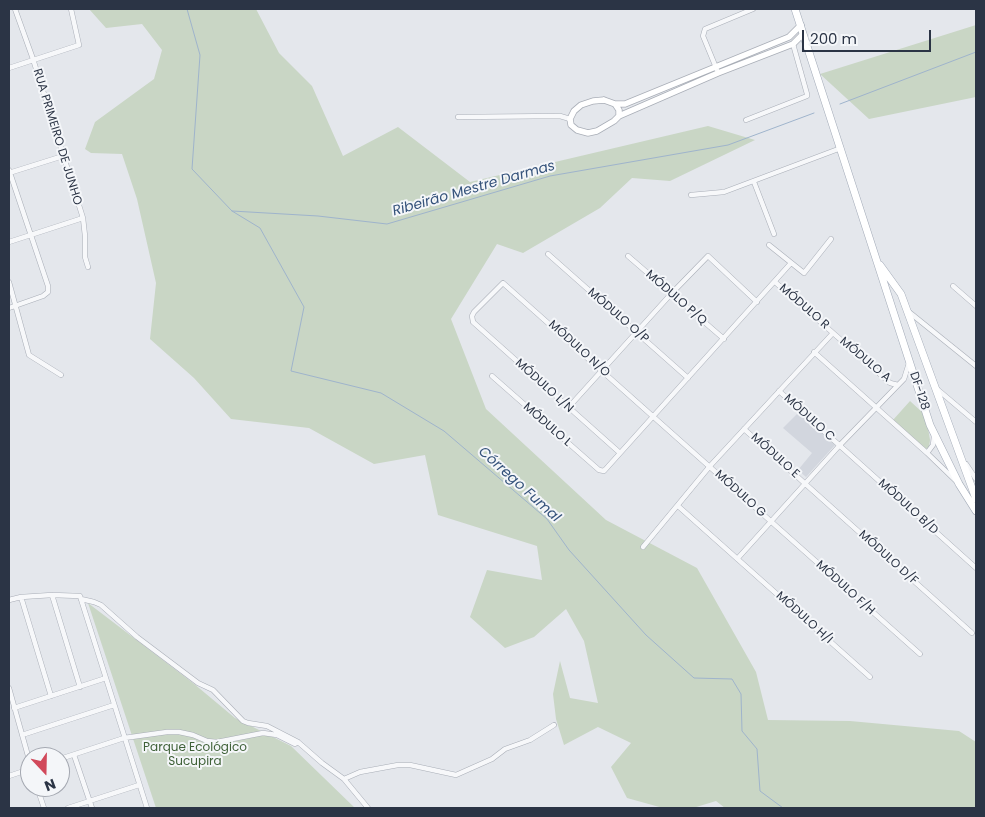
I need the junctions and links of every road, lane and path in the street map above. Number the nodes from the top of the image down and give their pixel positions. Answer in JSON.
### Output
{"nodes":[{"id":1,"x":15,"y":9,"type":"edge"},
{"id":2,"x":71,"y":9,"type":"edge"},
{"id":3,"x":754,"y":9,"type":"edge"},
{"id":4,"x":795,"y":9,"type":"edge"},
{"id":5,"x":800,"y":25,"type":"junction"},
{"id":6,"x":803,"y":34,"type":"junction"},
{"id":7,"x":793,"y":44,"type":"junction"},
{"id":8,"x":771,"y":48,"type":"junction"},
{"id":9,"x":33,"y":59,"type":"junction"},
{"id":10,"x":9,"y":68,"type":"edge"},
{"id":11,"x":717,"y":70,"type":"junction"},
{"id":12,"x":671,"y":85,"type":"junction"},
{"id":13,"x":674,"y":92,"type":"junction"},
{"id":14,"x":615,"y":104,"type":"junction"},
{"id":15,"x":619,"y":116,"type":"junction"},
{"id":16,"x":458,"y":117,"type":"dead end"},
{"id":17,"x":570,"y":119,"type":"junction"},
{"id":18,"x":746,"y":120,"type":"dead end"},
{"id":19,"x":841,"y":148,"type":"junction"},
{"id":20,"x":63,"y":156,"type":"junction"},
{"id":21,"x":9,"y":172,"type":"edge"},
{"id":22,"x":754,"y":182,"type":"junction"},
{"id":23,"x":691,"y":195,"type":"dead end"},
{"id":24,"x":83,"y":218,"type":"junction"},
{"id":25,"x":774,"y":234,"type":"dead end"},
{"id":26,"x":31,"y":235,"type":"junction"},
{"id":27,"x":831,"y":239,"type":"dead end"},
{"id":28,"x":9,"y":242,"type":"edge"},
{"id":29,"x":769,"y":245,"type":"dead end"},
{"id":30,"x":548,"y":254,"type":"dead end"},
{"id":31,"x":628,"y":256,"type":"dead end"},
{"id":32,"x":791,"y":263,"type":"junction"},
{"id":33,"x":878,"y":263,"type":"junction"},
{"id":34,"x":88,"y":267,"type":"dead end"},
{"id":35,"x":9,"y":282,"type":"edge"},
{"id":36,"x":774,"y":282,"type":"junction"},
{"id":37,"x":953,"y":286,"type":"dead end"},
{"id":38,"x":671,"y":294,"type":"junction"},
{"id":39,"x":757,"y":302,"type":"junction"},
{"id":40,"x":16,"y":305,"type":"junction"},
{"id":41,"x":976,"y":306,"type":"edge"},
{"id":42,"x":9,"y":308,"type":"edge"},
{"id":43,"x":907,"y":311,"type":"junction"},
{"id":44,"x":893,"y":314,"type":"junction"},
{"id":45,"x":472,"y":316,"type":"joint"},
{"id":46,"x":637,"y":332,"type":"junction"},
{"id":47,"x":833,"y":333,"type":"junction"},
{"id":48,"x":724,"y":339,"type":"junction"},
{"id":49,"x":814,"y":352,"type":"junction"},
{"id":50,"x":909,"y":362,"type":"junction"},
{"id":51,"x":976,"y":366,"type":"edge"},
{"id":52,"x":602,"y":370,"type":"junction"},
{"id":53,"x":61,"y":375,"type":"dead end"},
{"id":54,"x":492,"y":376,"type":"dead end"},
{"id":55,"x":688,"y":378,"type":"junction"},
{"id":56,"x":904,"y":379,"type":"junction"},
{"id":57,"x":898,"y":385,"type":"junction"},
{"id":58,"x":917,"y":385,"type":"junction"},
{"id":59,"x":935,"y":388,"type":"junction"},
{"id":60,"x":779,"y":391,"type":"junction"},
{"id":61,"x":568,"y":408,"type":"junction"},
{"id":62,"x":876,"y":408,"type":"junction"},
{"id":63,"x":654,"y":416,"type":"junction"},
{"id":64,"x":976,"y":422,"type":"edge"},
{"id":65,"x":744,"y":429,"type":"junction"},
{"id":66,"x":952,"y":434,"type":"junction"},
{"id":67,"x":936,"y":439,"type":"junction"},
{"id":68,"x":839,"y":446,"type":"junction"},
{"id":69,"x":620,"y":453,"type":"junction"},
{"id":70,"x":927,"y":453,"type":"junction"},
{"id":71,"x":960,"y":457,"type":"junction"},
{"id":72,"x":710,"y":466,"type":"junction"},
{"id":73,"x":976,"y":479,"type":"edge"},
{"id":74,"x":805,"y":483,"type":"junction"},
{"id":75,"x":958,"y":483,"type":"junction"},
{"id":76,"x":976,"y":499,"type":"edge"},
{"id":77,"x":678,"y":506,"type":"junction"},
{"id":78,"x":976,"y":511,"type":"edge"},
{"id":79,"x":771,"y":521,"type":"junction"},
{"id":80,"x":643,"y":547,"type":"dead end"},
{"id":81,"x":738,"y":558,"type":"junction"},
{"id":82,"x":976,"y":568,"type":"edge"},
{"id":83,"x":52,"y":595,"type":"junction"},
{"id":84,"x":21,"y":597,"type":"junction"},
{"id":85,"x":80,"y":597,"type":"junction"},
{"id":86,"x":9,"y":600,"type":"edge"},
{"id":87,"x":972,"y":633,"type":"dead end"},
{"id":88,"x":920,"y":654,"type":"dead end"},
{"id":89,"x":870,"y":677,"type":"dead end"},
{"id":90,"x":106,"y":678,"type":"junction"},
{"id":91,"x":80,"y":687,"type":"junction"},
{"id":92,"x":9,"y":688,"type":"edge"},
{"id":93,"x":51,"y":696,"type":"junction"},
{"id":94,"x":114,"y":705,"type":"junction"},
{"id":95,"x":14,"y":708,"type":"junction"},
{"id":96,"x":554,"y":725,"type":"dead end"},
{"id":97,"x":22,"y":735,"type":"junction"},
{"id":98,"x":124,"y":738,"type":"junction"},
{"id":99,"x":298,"y":742,"type":"junction"},
{"id":100,"x":25,"y":747,"type":"edge"},
{"id":101,"x":74,"y":755,"type":"junction"},
{"id":102,"x":70,"y":756,"type":"edge"},
{"id":103,"x":344,"y":779,"type":"junction"},
{"id":104,"x":140,"y":785,"type":"junction"},
{"id":105,"x":90,"y":801,"type":"junction"},
{"id":106,"x":68,"y":808,"type":"edge"},
{"id":107,"x":92,"y":808,"type":"edge"},
{"id":108,"x":147,"y":808,"type":"edge"},
{"id":109,"x":368,"y":808,"type":"edge"}],
"edges":[{"from":1,"to":9,"type":"street","name":"RUA PRIMEIRO DE JUNHO"},
{"from":2,"to":9,"type":"street"},
{"from":3,"to":11,"type":"street"},
{"from":4,"to":5,"type":"main road","name":"DF-128","number":"DF-128"},
{"from":5,"to":6,"type":"main road","name":"DF-128","number":"DF-128"},
{"from":5,"to":8,"type":"street"},
{"from":6,"to":7,"type":"street"},
{"from":6,"to":19,"type":"main road","name":"DF-128","number":"DF-128"},
{"from":7,"to":8,"type":"street"},
{"from":7,"to":18,"type":"street"},
{"from":8,"to":11,"type":"street"},
{"from":9,"to":10,"type":"street"},
{"from":9,"to":20,"type":"street","name":"RUA PRIMEIRO DE JUNHO"},
{"from":11,"to":12,"type":"street"},
{"from":11,"to":13,"type":"street"},
{"from":12,"to":13,"type":"street"},
{"from":12,"to":14,"type":"street"},
{"from":13,"to":15,"type":"street"},
{"from":14,"to":15,"type":"street"},
{"from":14,"to":17,"type":"street"},
{"from":15,"to":17,"type":"street"},
{"from":16,"to":17,"type":"street"},
{"from":19,"to":22,"type":"street"},
{"from":19,"to":33,"type":"main road","name":"DF-128","number":"DF-128"},
{"from":20,"to":21,"type":"street"},
{"from":20,"to":24,"type":"street","name":"RUA PRIMEIRO DE JUNHO"},
{"from":21,"to":26,"type":"street"},
{"from":22,"to":23,"type":"street"},
{"from":22,"to":25,"type":"street"},
{"from":24,"to":26,"type":"street"},
{"from":24,"to":34,"type":"street","name":"RUA PRIMEIRO DE JUNHO"},
{"from":26,"to":28,"type":"street"},
{"from":26,"to":40,"type":"street"},
{"from":27,"to":32,"type":"street","name":"MÓDULO R"},
{"from":29,"to":32,"type":"street"},
{"from":30,"to":46,"type":"street","name":"MÓDULO O/P"},
{"from":31,"to":38,"type":"street","name":"MÓDULO P/Q"},
{"from":32,"to":36,"type":"street"},
{"from":33,"to":43,"type":"main road","name":"DF-128","number":"DF-128"},
{"from":33,"to":44,"type":"main road","name":"DF-128","number":"DF-128"},
{"from":35,"to":40,"type":"street"},
{"from":36,"to":39,"type":"street"},
{"from":36,"to":47,"type":"street","name":"MÓDULO R"},
{"from":37,"to":41,"type":"street"},
{"from":38,"to":39,"type":"street"},
{"from":38,"to":46,"type":"street"},
{"from":38,"to":48,"type":"street","name":"MÓDULO P/Q"},
{"from":39,"to":48,"type":"street"},
{"from":40,"to":42,"type":"street"},
{"from":40,"to":53,"type":"street"},
{"from":43,"to":44,"type":"main road"},
{"from":43,"to":51,"type":"street"},
{"from":43,"to":59,"type":"main road","name":"DF-128","number":"DF-128"},
{"from":44,"to":50,"type":"main road","name":"DF-128","number":"DF-128"},
{"from":45,"to":52,"type":"street","name":"MÓDULO N/O"},
{"from":45,"to":61,"type":"street","name":"MÓDULO L/N"},
{"from":46,"to":52,"type":"street"},
{"from":46,"to":55,"type":"street","name":"MÓDULO O/P"},
{"from":47,"to":49,"type":"street"},
{"from":47,"to":57,"type":"street","name":"MÓDULO A"},
{"from":48,"to":55,"type":"street"},
{"from":49,"to":60,"type":"street"},
{"from":49,"to":62,"type":"street"},
{"from":50,"to":56,"type":"street"},
{"from":50,"to":58,"type":"main road","name":"DF-128","number":"DF-128"},
{"from":52,"to":61,"type":"street"},
{"from":52,"to":63,"type":"street","name":"MÓDULO N/O"},
{"from":54,"to":69,"type":"street","name":"MÓDULO L"},
{"from":55,"to":63,"type":"street"},
{"from":56,"to":57,"type":"street"},
{"from":56,"to":58,"type":"street"},
{"from":57,"to":62,"type":"street"},
{"from":58,"to":67,"type":"main road","name":"DF-128","number":"DF-128"},
{"from":59,"to":64,"type":"street"},
{"from":59,"to":66,"type":"main road","name":"DF-128","number":"DF-128"},
{"from":60,"to":65,"type":"street"},
{"from":60,"to":68,"type":"street","name":"MÓDULO C"},
{"from":61,"to":69,"type":"street","name":"MÓDULO L/N"},
{"from":62,"to":68,"type":"street"},
{"from":62,"to":70,"type":"street"},
{"from":63,"to":69,"type":"street"},
{"from":63,"to":72,"type":"street","name":"MÓDULO N/O"},
{"from":65,"to":72,"type":"street"},
{"from":65,"to":74,"type":"street","name":"MÓDULO E"},
{"from":66,"to":67,"type":"main road"},
{"from":66,"to":71,"type":"main road","name":"DF-128","number":"DF-128"},
{"from":67,"to":70,"type":"street"},
{"from":67,"to":75,"type":"main road","name":"DF-128","number":"DF-128"},
{"from":68,"to":74,"type":"street"},
{"from":68,"to":82,"type":"street","name":"MÓDULO B/D"},
{"from":70,"to":75,"type":"street"},
{"from":71,"to":73,"type":"street"},
{"from":71,"to":76,"type":"main road","name":"DF-128","number":"DF-128"},
{"from":72,"to":77,"type":"street"},
{"from":72,"to":79,"type":"street","name":"MÓDULO G"},
{"from":74,"to":79,"type":"street"},
{"from":74,"to":87,"type":"street","name":"MÓDULO D/F"},
{"from":75,"to":78,"type":"main road","name":"DF-128","number":"DF-128"},
{"from":77,"to":80,"type":"street"},
{"from":77,"to":81,"type":"street"},
{"from":79,"to":81,"type":"street"},
{"from":79,"to":88,"type":"street","name":"MÓDULO F/H"},
{"from":81,"to":89,"type":"street","name":"MÓDULO H/I"},
{"from":83,"to":84,"type":"street"},
{"from":83,"to":85,"type":"street"},
{"from":83,"to":91,"type":"street"},
{"from":84,"to":86,"type":"street"},
{"from":84,"to":93,"type":"street"},
{"from":85,"to":90,"type":"street"},
{"from":85,"to":99,"type":"street"},
{"from":90,"to":91,"type":"street"},
{"from":90,"to":94,"type":"street"},
{"from":91,"to":93,"type":"street"},
{"from":92,"to":95,"type":"street"},
{"from":93,"to":95,"type":"street"},
{"from":94,"to":97,"type":"street"},
{"from":94,"to":98,"type":"street"},
{"from":95,"to":97,"type":"street"},
{"from":96,"to":103,"type":"street"},
{"from":97,"to":100,"type":"street"},
{"from":98,"to":99,"type":"street"},
{"from":98,"to":101,"type":"street"},
{"from":98,"to":104,"type":"street"},
{"from":99,"to":103,"type":"street"},
{"from":101,"to":102,"type":"street"},
{"from":101,"to":105,"type":"street"},
{"from":103,"to":109,"type":"street"},
{"from":104,"to":105,"type":"street"},
{"from":104,"to":108,"type":"street"},
{"from":105,"to":106,"type":"street"},
{"from":105,"to":107,"type":"street"}]}
